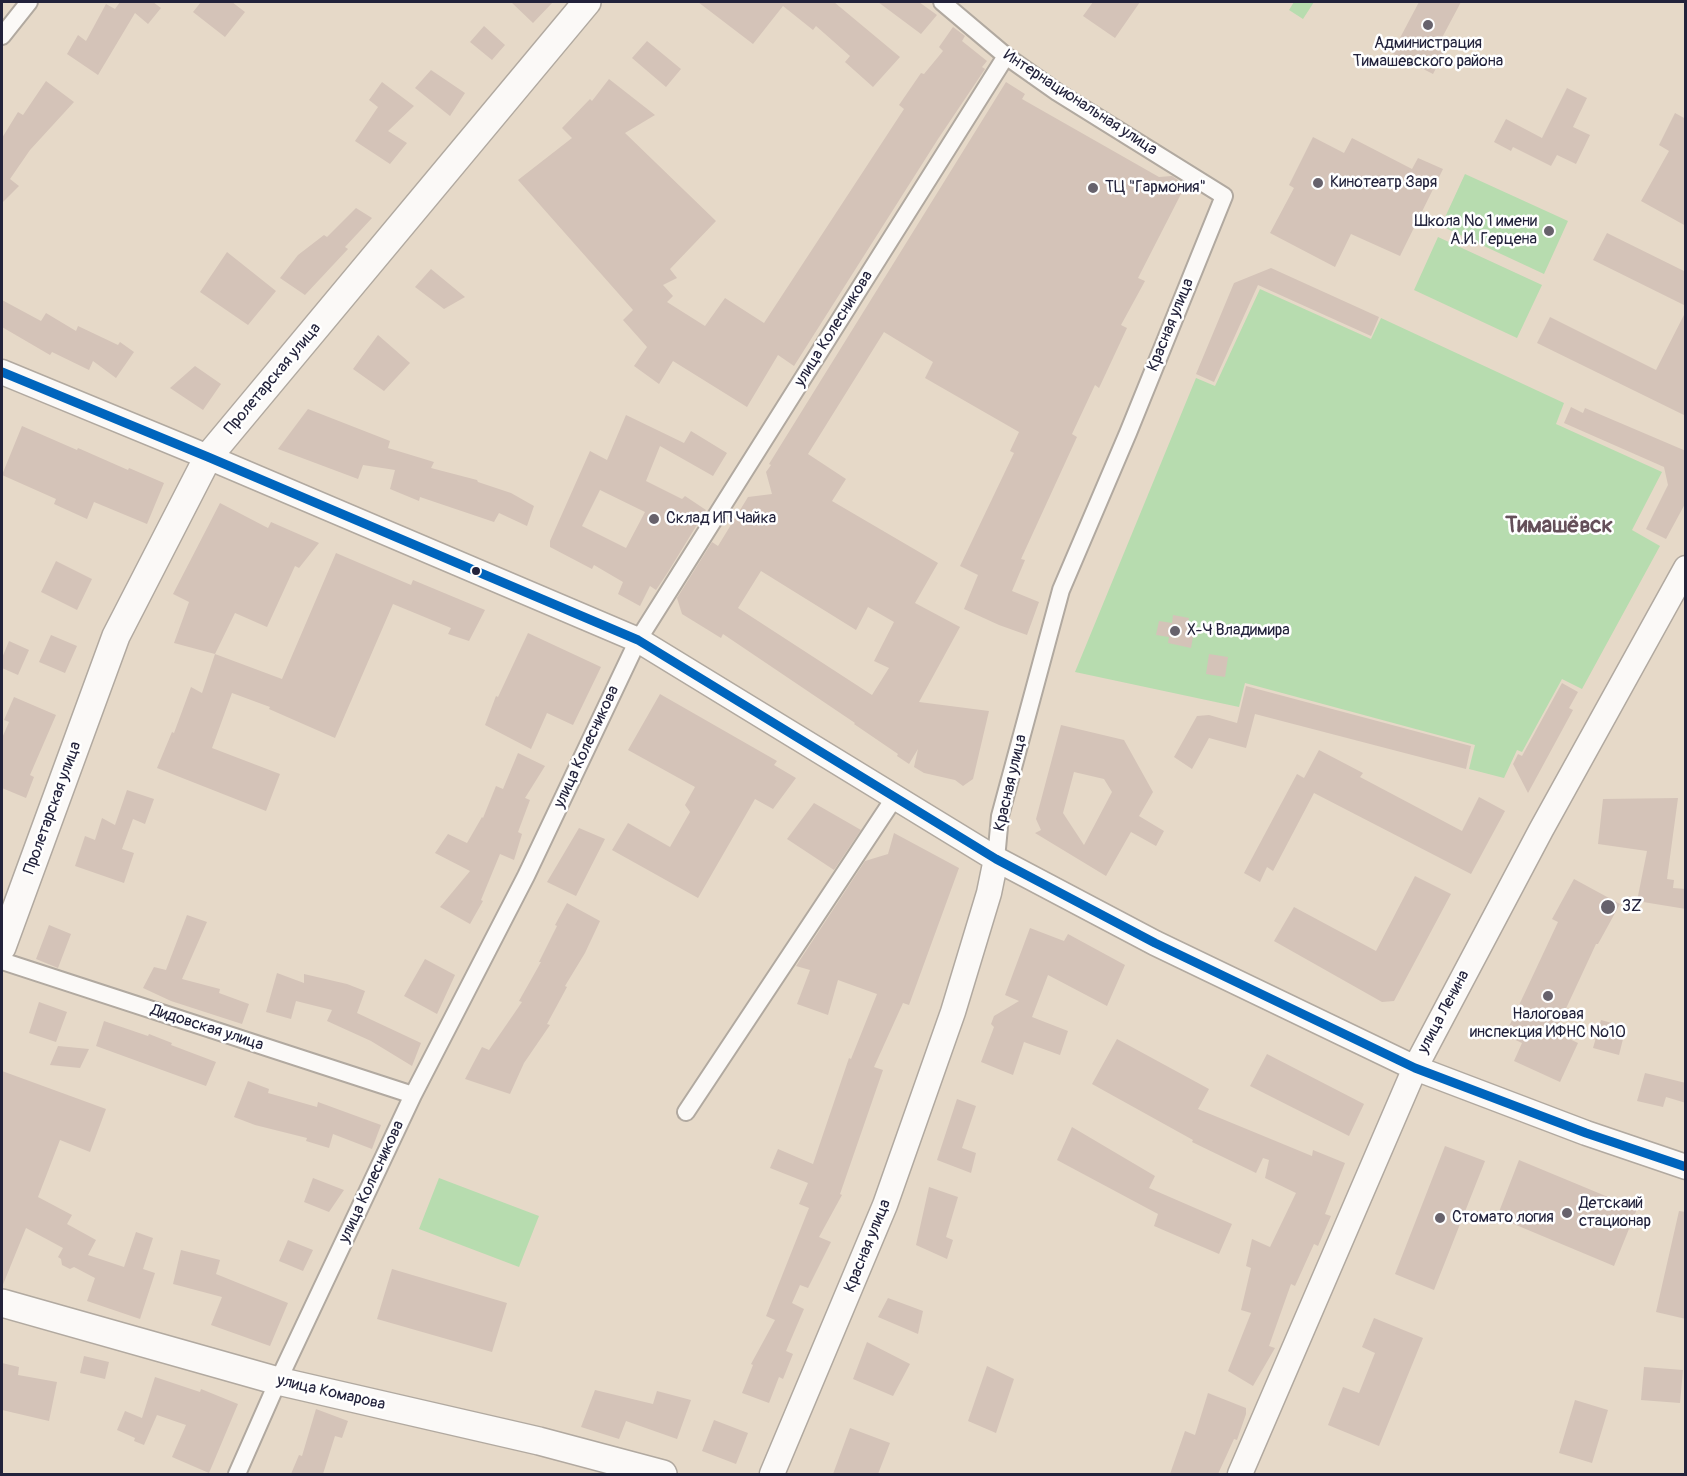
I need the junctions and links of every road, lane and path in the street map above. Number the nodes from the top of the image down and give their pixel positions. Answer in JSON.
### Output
{"nodes":[{"id":1,"x":29,"y":2,"type":"edge"},
{"id":2,"x":587,"y":2,"type":"edge"},
{"id":3,"x":942,"y":2,"type":"edge"},
{"id":4,"x":2,"y":36,"type":"edge"},
{"id":5,"x":1006,"y":56,"type":"junction"},
{"id":6,"x":1224,"y":196,"type":"joint"},
{"id":7,"x":2,"y":372,"type":"edge"},
{"id":8,"x":208,"y":457,"type":"junction"},
{"id":9,"x":1686,"y":568,"type":"edge"},
{"id":10,"x":638,"y":640,"type":"junction"},
{"id":11,"x":895,"y":797,"type":"junction"},
{"id":12,"x":996,"y":859,"type":"junction"},
{"id":13,"x":2,"y":948,"type":"edge"},
{"id":14,"x":2,"y":961,"type":"edge"},
{"id":15,"x":1415,"y":1068,"type":"junction"},
{"id":16,"x":413,"y":1095,"type":"junction"},
{"id":17,"x":686,"y":1112,"type":"dead end"},
{"id":18,"x":1686,"y":1167,"type":"edge"},
{"id":19,"x":2,"y":1303,"type":"edge"},
{"id":20,"x":278,"y":1381,"type":"junction"},
{"id":21,"x":237,"y":1474,"type":"edge"},
{"id":22,"x":663,"y":1474,"type":"edge"},
{"id":23,"x":772,"y":1474,"type":"edge"},
{"id":24,"x":1240,"y":1474,"type":"edge"}],
"edges":[{"from":1,"to":4,"type":"street"},
{"from":2,"to":8,"type":"main road","name":"Пролетарская улица"},
{"from":3,"to":5,"type":"street","name":"Интернациональная улица"},
{"from":5,"to":6,"type":"street","name":"Интернациональная улица"},
{"from":5,"to":10,"type":"street","name":"улица Колесникова"},
{"from":6,"to":12,"type":"street","name":"Красная улица"},
{"from":7,"to":8,"type":"main road"},
{"from":8,"to":10,"type":"main road"},
{"from":8,"to":13,"type":"main road","name":"Пролетарская улица"},
{"from":9,"to":15,"type":"main road","name":"улица Ленина"},
{"from":10,"to":11,"type":"main road"},
{"from":10,"to":16,"type":"street","name":"улица Колесникова"},
{"from":11,"to":12,"type":"main road"},
{"from":11,"to":17,"type":"street"},
{"from":12,"to":15,"type":"main road"},
{"from":12,"to":23,"type":"main road","name":"Красная улица"},
{"from":14,"to":16,"type":"street","name":"Дидовская улица"},
{"from":15,"to":18,"type":"main road"},
{"from":15,"to":24,"type":"main road","name":"улица Ленина"},
{"from":16,"to":20,"type":"street","name":"улица Колесникова"},
{"from":19,"to":20,"type":"main road","name":"улица Комарова"},
{"from":20,"to":21,"type":"street","name":"улица Колесникова"},
{"from":20,"to":22,"type":"main road","name":"улица Комарова"}]}
